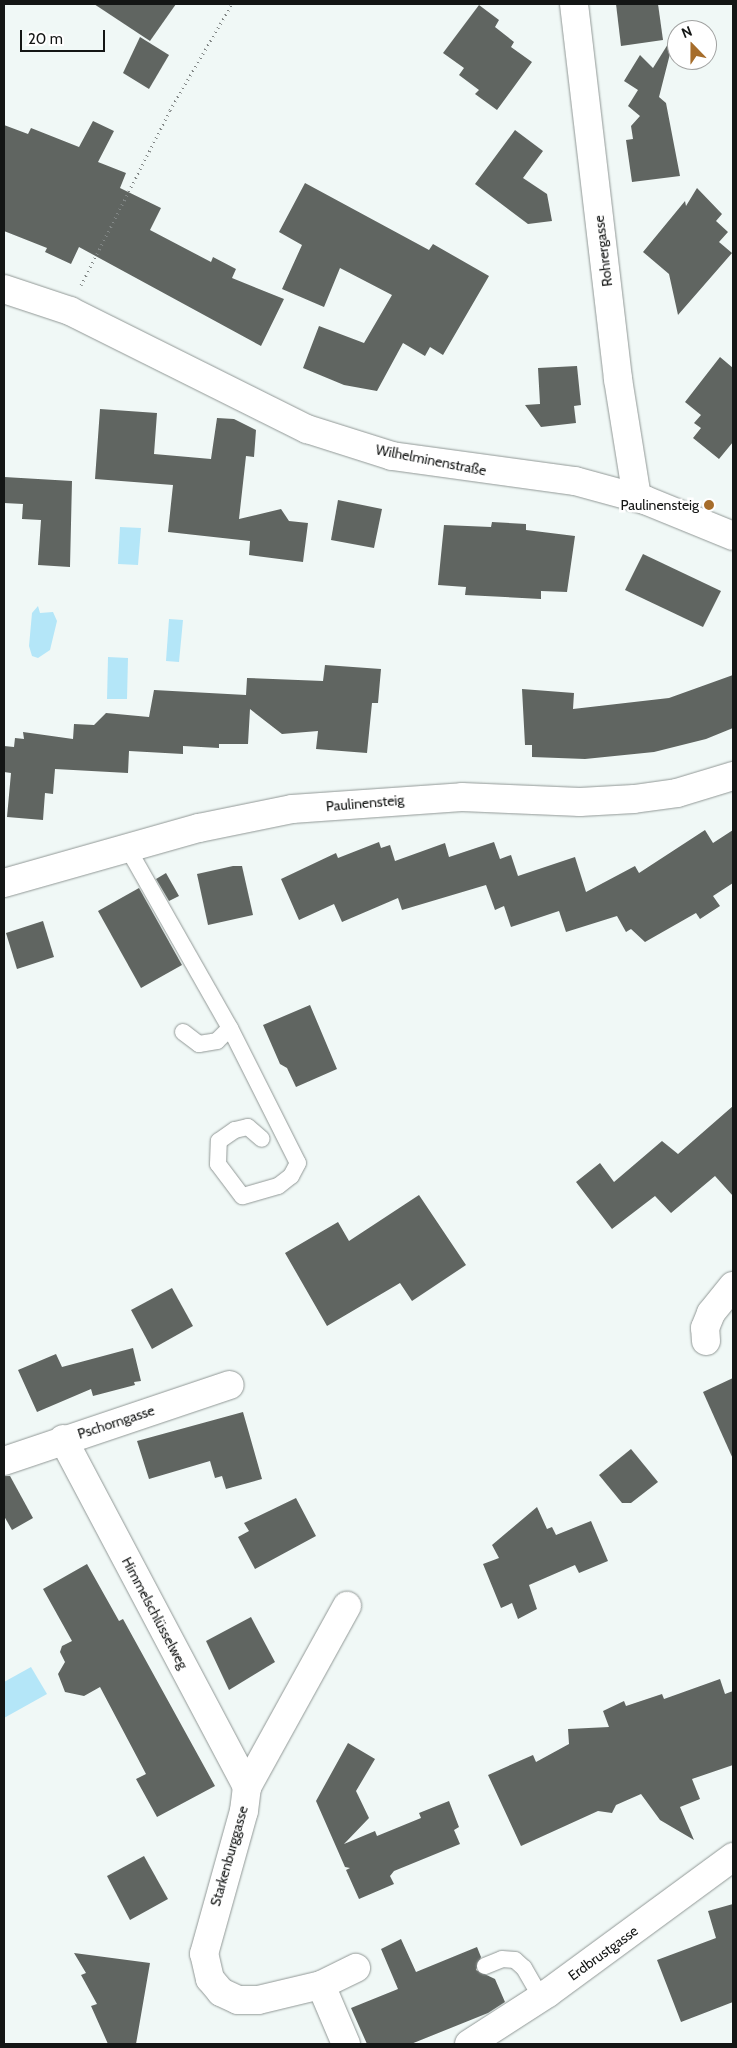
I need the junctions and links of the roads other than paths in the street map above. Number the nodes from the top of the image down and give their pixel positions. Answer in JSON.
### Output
{"nodes":[{"id":1,"x":574,"y":4,"type":"edge"},
{"id":2,"x":4,"y":289,"type":"edge"},
{"id":3,"x":637,"y":497,"type":"junction"},
{"id":4,"x":733,"y":536,"type":"edge"},
{"id":5,"x":733,"y":776,"type":"edge"},
{"id":6,"x":126,"y":847,"type":"junction"},
{"id":7,"x":4,"y":883,"type":"edge"},
{"id":8,"x":230,"y":1028,"type":"junction"},
{"id":9,"x":183,"y":1032,"type":"dead end"},
{"id":10,"x":262,"y":1139,"type":"dead end"},
{"id":11,"x":733,"y":1286,"type":"edge"},
{"id":12,"x":706,"y":1341,"type":"dead end"},
{"id":13,"x":230,"y":1385,"type":"dead end"},
{"id":14,"x":63,"y":1439,"type":"junction"},
{"id":15,"x":4,"y":1461,"type":"edge"},
{"id":16,"x":347,"y":1606,"type":"dead end"},
{"id":17,"x":246,"y":1787,"type":"junction"},
{"id":18,"x":733,"y":1857,"type":"edge"},
{"id":19,"x":485,"y":1966,"type":"dead end"},
{"id":20,"x":356,"y":1968,"type":"dead end"},
{"id":21,"x":321,"y":1985,"type":"junction"},
{"id":22,"x":541,"y":1997,"type":"junction"},
{"id":23,"x":346,"y":2044,"type":"edge"},
{"id":24,"x":469,"y":2044,"type":"edge"}],
"edges":[{"from":1,"to":3,"type":"street","name":"Rohrergasse"},
{"from":2,"to":3,"type":"street","name":"Wilhelminenstraße"},
{"from":3,"to":4,"type":"street","name":"Wilhelminenstraße"},
{"from":5,"to":6,"type":"street","name":"Paulinensteig"},
{"from":6,"to":7,"type":"street","name":"Paulinensteig"},
{"from":6,"to":8,"type":"lane"},
{"from":8,"to":9,"type":"lane"},
{"from":8,"to":10,"type":"lane"},
{"from":11,"to":12,"type":"street"},
{"from":13,"to":14,"type":"street","name":"Pschorngasse"},
{"from":14,"to":15,"type":"street","name":"Pschorngasse"},
{"from":14,"to":17,"type":"street","name":"Himmelschlüsselweg"},
{"from":16,"to":17,"type":"street","name":"Starkenburggasse"},
{"from":17,"to":21,"type":"street","name":"Starkenburggasse"},
{"from":18,"to":22,"type":"street","name":"Erdbrustgasse"},
{"from":19,"to":22,"type":"lane"},
{"from":20,"to":21,"type":"street","name":"Starkenburggasse"},
{"from":21,"to":23,"type":"street"},
{"from":22,"to":24,"type":"street","name":"Erdbrustgasse"}]}
